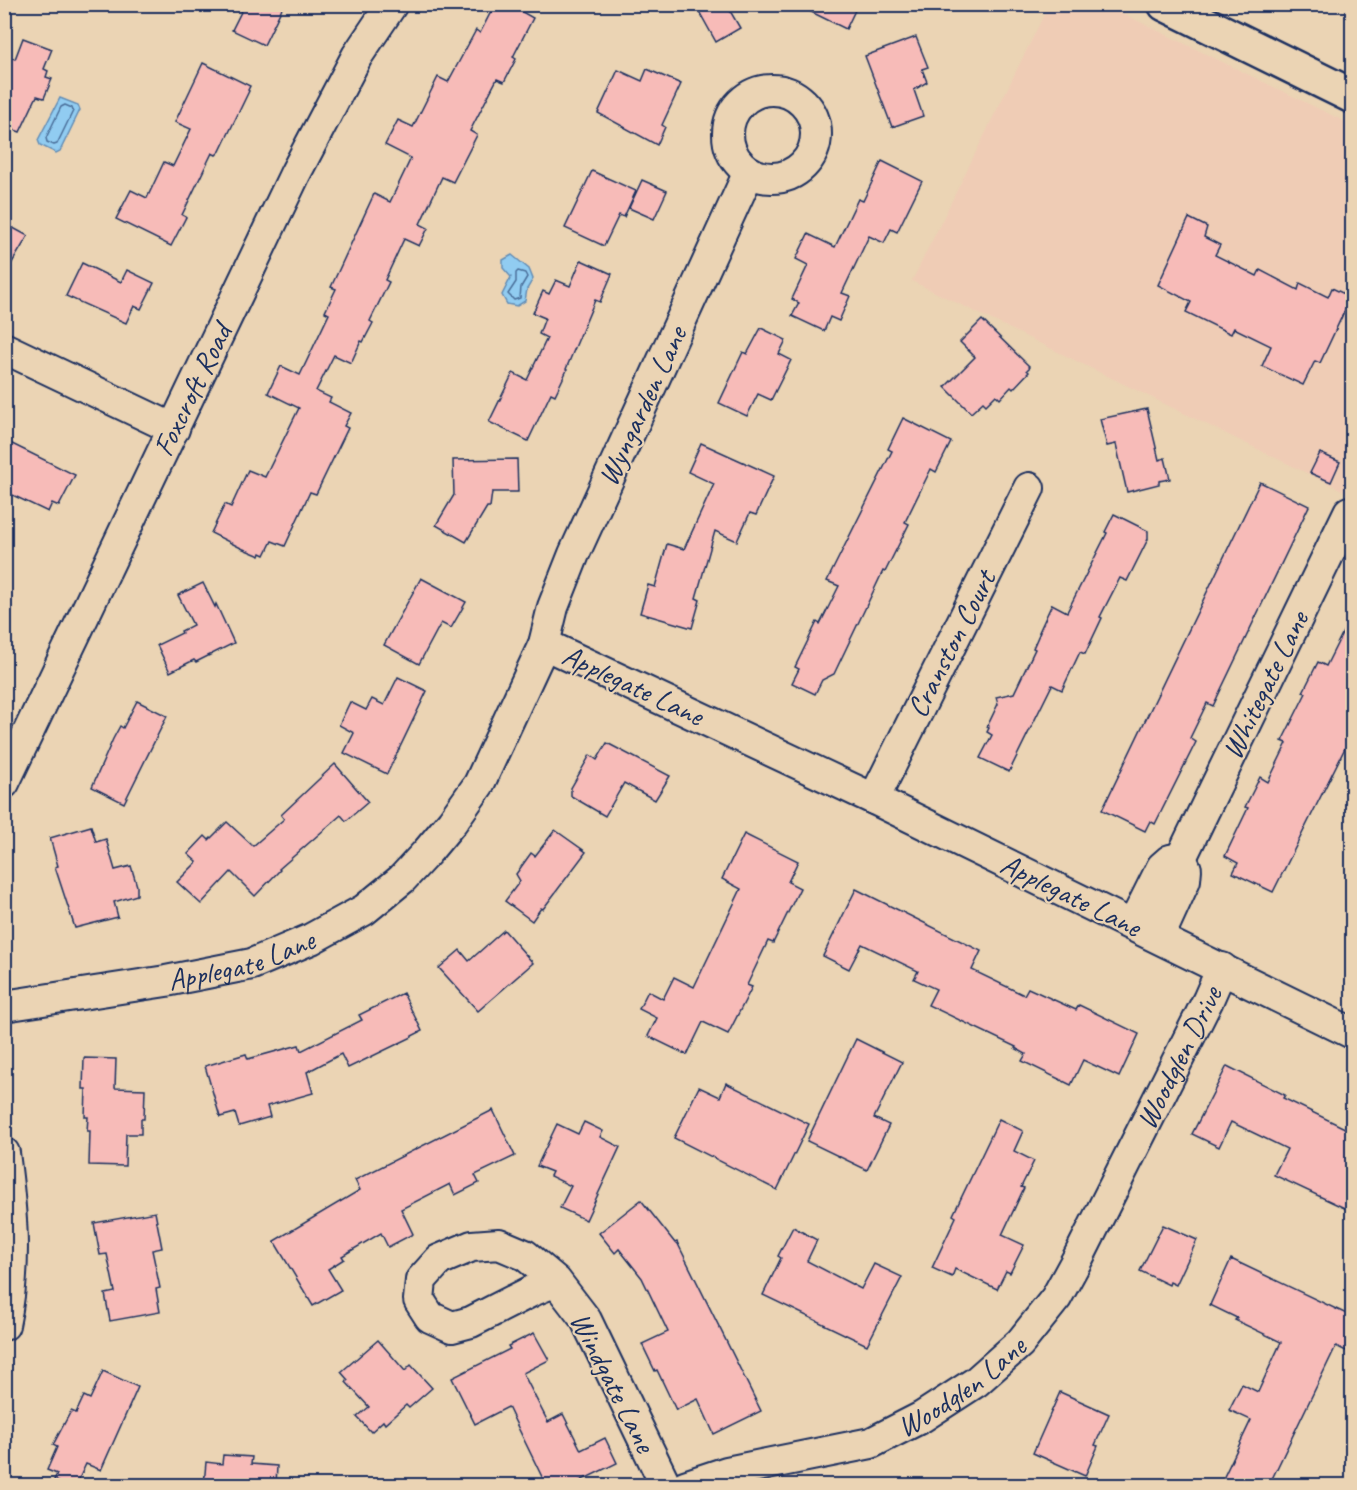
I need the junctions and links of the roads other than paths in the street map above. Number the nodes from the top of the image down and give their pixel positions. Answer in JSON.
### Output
{"nodes":[{"id":1,"x":392,"y":4,"type":"edge"},
{"id":2,"x":1173,"y":6,"type":"edge"},
{"id":3,"x":1353,"y":96,"type":"edge"},
{"id":4,"x":749,"y":172,"type":"dead end"},
{"id":5,"x":4,"y":348,"type":"edge"},
{"id":6,"x":174,"y":429,"type":"junction"},
{"id":7,"x":1029,"y":488,"type":"dead end"},
{"id":8,"x":1349,"y":512,"type":"dead end"},
{"id":9,"x":544,"y":644,"type":"junction"},
{"id":10,"x":4,"y":783,"type":"edge"},
{"id":11,"x":874,"y":799,"type":"junction"},
{"id":12,"x":1146,"y":931,"type":"junction"},
{"id":13,"x":1222,"y":968,"type":"junction"},
{"id":14,"x":4,"y":1006,"type":"edge"},
{"id":15,"x":1353,"y":1033,"type":"edge"},
{"id":16,"x":1133,"y":1148,"type":"joint"},
{"id":17,"x":4,"y":1154,"type":"edge"},
{"id":18,"x":556,"y":1281,"type":"dead end"},
{"id":19,"x":4,"y":1325,"type":"edge"},
{"id":20,"x":666,"y":1485,"type":"edge"},
{"id":21,"x":685,"y":1485,"type":"edge"}],
"edges":[{"from":1,"to":6,"type":"street","name":"Foxcroft Road"},
{"from":2,"to":3,"type":"main road"},
{"from":4,"to":9,"type":"street","name":"Wyngarden Lane"},
{"from":5,"to":6,"type":"street"},
{"from":6,"to":10,"type":"street","name":"Foxcroft Road"},
{"from":7,"to":11,"type":"street","name":"Cranston Court"},
{"from":8,"to":12,"type":"street","name":"Whitegate Lane"},
{"from":9,"to":11,"type":"street","name":"Applegate Lane"},
{"from":9,"to":14,"type":"street","name":"Applegate Lane"},
{"from":11,"to":12,"type":"street","name":"Applegate Lane"},
{"from":12,"to":13,"type":"street","name":"Applegate Lane"},
{"from":13,"to":15,"type":"street","name":"Applegate Lane"},
{"from":13,"to":16,"type":"street","name":"Woodglen Drive"},
{"from":16,"to":21,"type":"street","name":"Woodglen Lane"},
{"from":17,"to":19,"type":"street"},
{"from":18,"to":20,"type":"street","name":"Windgate Lane"}]}
